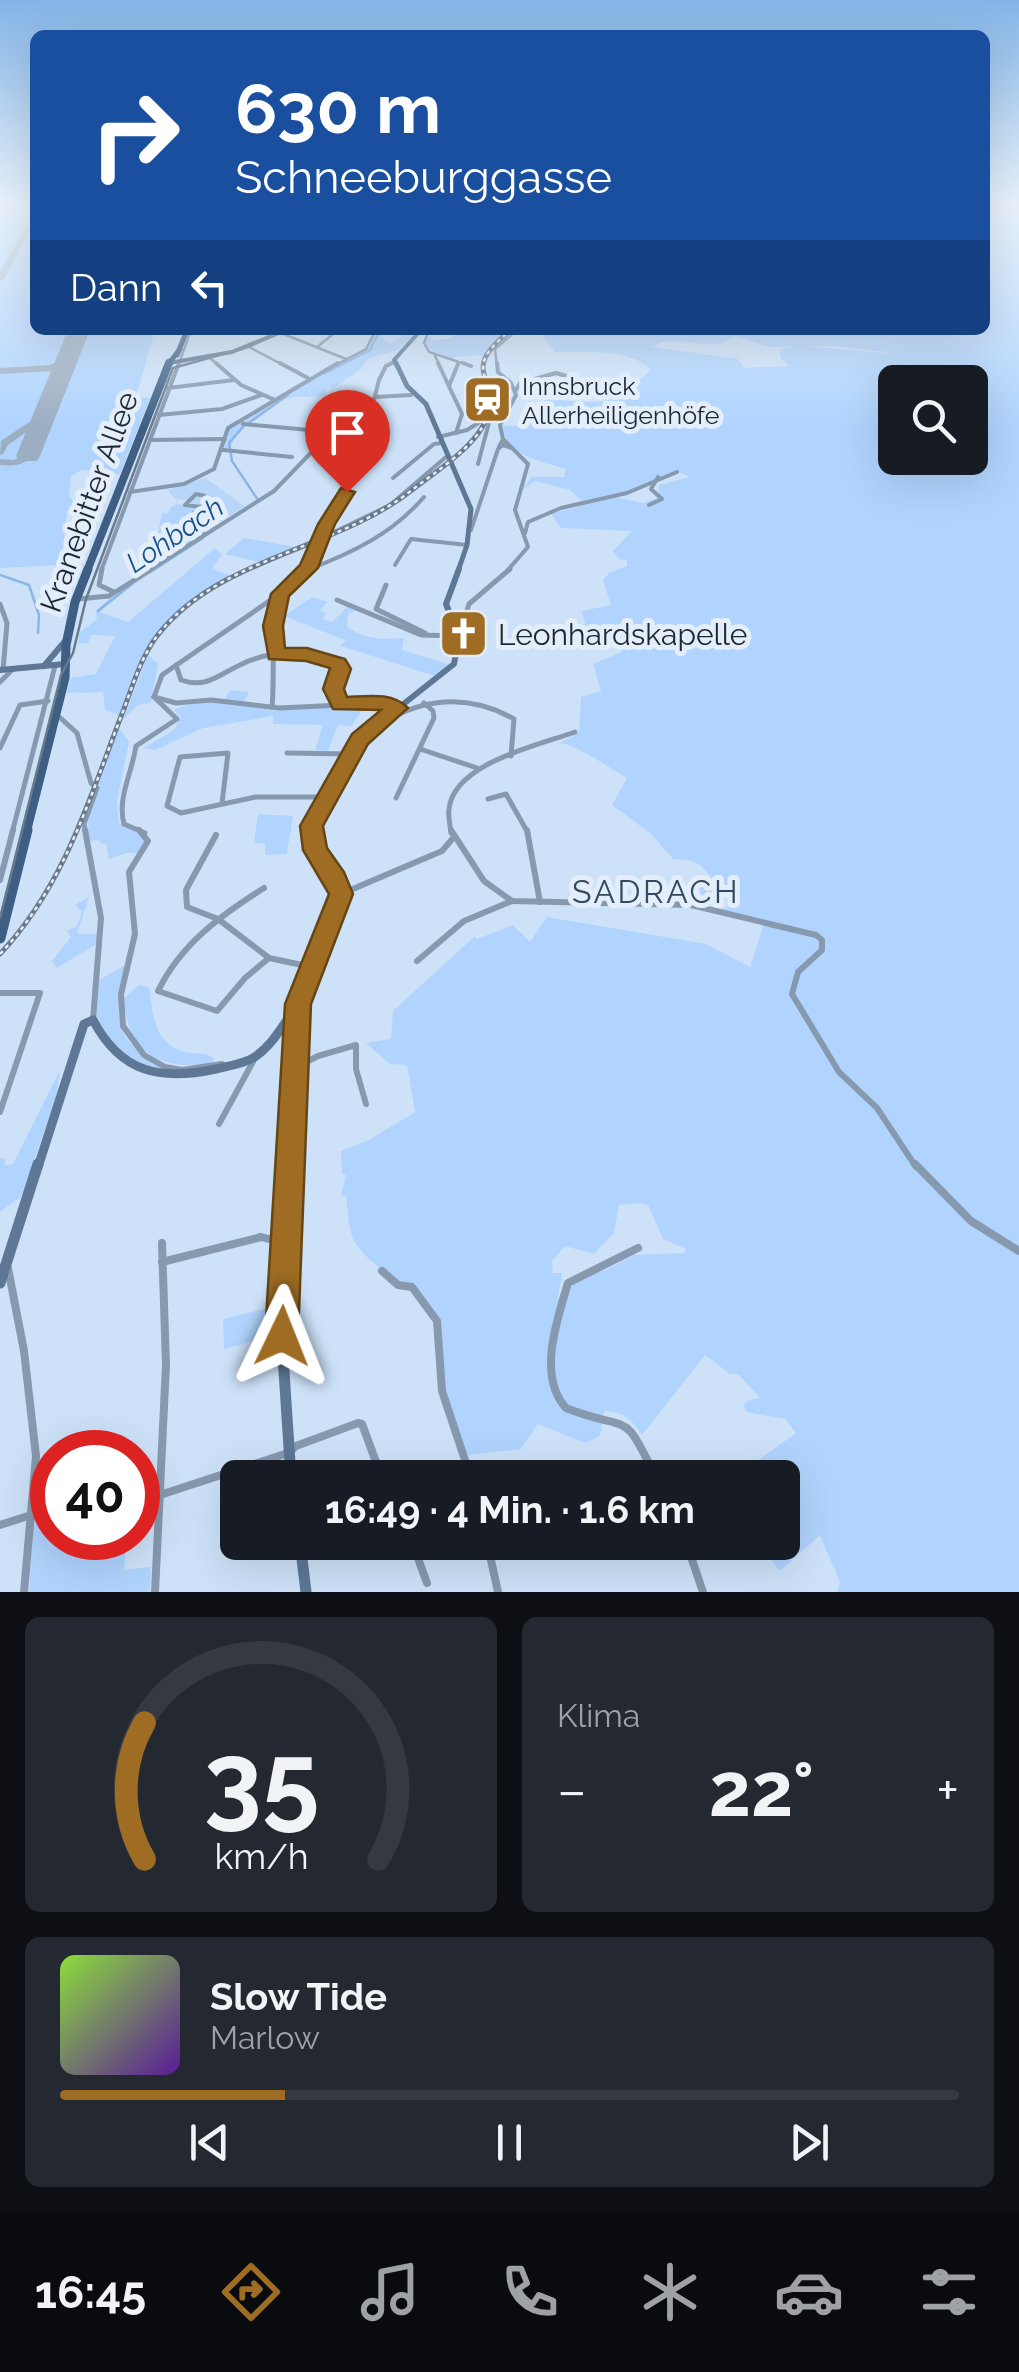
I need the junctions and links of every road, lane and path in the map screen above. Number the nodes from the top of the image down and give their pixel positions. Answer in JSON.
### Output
{"nodes":[{"id":1,"x":186,"y":335,"type":"edge"},
{"id":2,"x":186,"y":335,"type":"edge"},
{"id":3,"x":276,"y":335,"type":"edge"},
{"id":4,"x":290,"y":335,"type":"edge"},
{"id":5,"x":332,"y":335,"type":"edge"},
{"id":6,"x":374,"y":335,"type":"edge"},
{"id":7,"x":416,"y":335,"type":"edge"},
{"id":8,"x":430,"y":335,"type":"edge"},
{"id":9,"x":510,"y":335,"type":"edge"},
{"id":10,"x":249,"y":346,"type":"junction"},
{"id":11,"x":316,"y":347,"type":"junction"},
{"id":12,"x":435,"y":356,"type":"junction"},
{"id":13,"x":208,"y":358,"type":"junction"},
{"id":14,"x":346,"y":359,"type":"junction"},
{"id":15,"x":173,"y":362,"type":"junction"},
{"id":16,"x":395,"y":362,"type":"junction"},
{"id":17,"x":458,"y":364,"type":"junction"},
{"id":18,"x":471,"y":366,"type":"dead end"},
{"id":19,"x":309,"y":378,"type":"junction"},
{"id":20,"x":234,"y":380,"type":"junction"},
{"id":21,"x":449,"y":386,"type":"junction"},
{"id":22,"x":168,"y":388,"type":"junction"},
{"id":23,"x":515,"y":391,"type":"junction"},
{"id":24,"x":620,"y":392,"type":"dead end"},
{"id":25,"x":261,"y":395,"type":"junction"},
{"id":26,"x":412,"y":396,"type":"dead end"},
{"id":27,"x":375,"y":397,"type":"junction"},
{"id":28,"x":275,"y":400,"type":"junction"},
{"id":29,"x":511,"y":403,"type":"junction"},
{"id":30,"x":325,"y":406,"type":"dead end"},
{"id":31,"x":508,"y":412,"type":"junction"},
{"id":32,"x":158,"y":415,"type":"junction"},
{"id":33,"x":491,"y":415,"type":"junction"},
{"id":34,"x":245,"y":424,"type":"junction"},
{"id":35,"x":331,"y":432,"type":"junction"},
{"id":36,"x":456,"y":433,"type":"junction"},
{"id":37,"x":504,"y":438,"type":"junction"},
{"id":38,"x":225,"y":439,"type":"junction"},
{"id":39,"x":150,"y":440,"type":"junction"},
{"id":40,"x":439,"y":440,"type":"junction"},
{"id":41,"x":499,"y":447,"type":"junction"},
{"id":42,"x":226,"y":450,"type":"junction"},
{"id":43,"x":519,"y":451,"type":"junction"},
{"id":44,"x":446,"y":456,"type":"junction"},
{"id":45,"x":292,"y":457,"type":"dead end"},
{"id":46,"x":478,"y":464,"type":"dead end"},
{"id":47,"x":677,"y":472,"type":"dead end"},
{"id":48,"x":658,"y":477,"type":"junction"},
{"id":49,"x":393,"y":478,"type":"dead end"},
{"id":50,"x":130,"y":492,"type":"junction"},
{"id":51,"x":424,"y":497,"type":"dead end"},
{"id":52,"x":649,"y":505,"type":"dead end"},
{"id":53,"x":199,"y":507,"type":"dead end"},
{"id":54,"x":471,"y":530,"type":"junction"},
{"id":55,"x":524,"y":533,"type":"junction"},
{"id":56,"x":204,"y":534,"type":"junction"},
{"id":57,"x":324,"y":537,"type":"junction"},
{"id":58,"x":467,"y":545,"type":"junction"},
{"id":59,"x":395,"y":565,"type":"dead end"},
{"id":60,"x":307,"y":570,"type":"junction"},
{"id":61,"x":386,"y":585,"type":"dead end"},
{"id":62,"x":114,"y":592,"type":"junction"},
{"id":63,"x":281,"y":593,"type":"junction"},
{"id":64,"x":76,"y":599,"type":"junction"},
{"id":65,"x":336,"y":600,"type":"dead end"},
{"id":66,"x":0,"y":604,"type":"edge"},
{"id":67,"x":68,"y":632,"type":"junction"},
{"id":68,"x":459,"y":636,"type":"junction"},
{"id":69,"x":437,"y":637,"type":"junction"},
{"id":70,"x":276,"y":655,"type":"junction"},
{"id":71,"x":176,"y":665,"type":"junction"},
{"id":72,"x":60,"y":666,"type":"junction"},
{"id":73,"x":42,"y":667,"type":"junction"},
{"id":74,"x":6,"y":670,"type":"edge"},
{"id":75,"x":0,"y":682,"type":"edge"},
{"id":76,"x":154,"y":697,"type":"junction"},
{"id":77,"x":48,"y":701,"type":"junction"},
{"id":78,"x":424,"y":702,"type":"junction"},
{"id":79,"x":340,"y":704,"type":"junction"},
{"id":80,"x":272,"y":707,"type":"junction"},
{"id":81,"x":397,"y":708,"type":"junction"},
{"id":82,"x":56,"y":714,"type":"junction"},
{"id":83,"x":383,"y":719,"type":"junction"},
{"id":84,"x":575,"y":732,"type":"dead end"},
{"id":85,"x":0,"y":748,"type":"edge"},
{"id":86,"x":420,"y":749,"type":"junction"},
{"id":87,"x":287,"y":752,"type":"dead end"},
{"id":88,"x":351,"y":754,"type":"junction"},
{"id":89,"x":511,"y":756,"type":"junction"},
{"id":90,"x":477,"y":768,"type":"junction"},
{"id":91,"x":326,"y":797,"type":"junction"},
{"id":92,"x":396,"y":798,"type":"dead end"},
{"id":93,"x":488,"y":798,"type":"dead end"},
{"id":94,"x":222,"y":803,"type":"junction"},
{"id":95,"x":216,"y":835,"type":"dead end"},
{"id":96,"x":453,"y":837,"type":"junction"},
{"id":97,"x":458,"y":846,"type":"junction"},
{"id":98,"x":444,"y":850,"type":"junction"},
{"id":99,"x":0,"y":880,"type":"edge"},
{"id":100,"x":264,"y":888,"type":"dead end"},
{"id":101,"x":341,"y":894,"type":"junction"},
{"id":102,"x":512,"y":902,"type":"junction"},
{"id":103,"x":540,"y":902,"type":"junction"},
{"id":104,"x":218,"y":919,"type":"junction"},
{"id":105,"x":0,"y":938,"type":"edge"},
{"id":106,"x":269,"y":958,"type":"junction"},
{"id":107,"x":417,"y":962,"type":"dead end"},
{"id":108,"x":310,"y":967,"type":"junction"},
{"id":109,"x":0,"y":993,"type":"edge"},
{"id":110,"x":298,"y":1004,"type":"junction"},
{"id":111,"x":93,"y":1020,"type":"junction"},
{"id":112,"x":296,"y":1029,"type":"junction"},
{"id":113,"x":272,"y":1036,"type":"junction"},
{"id":114,"x":255,"y":1058,"type":"junction"},
{"id":115,"x":237,"y":1063,"type":"junction"},
{"id":116,"x":296,"y":1068,"type":"junction"},
{"id":117,"x":366,"y":1104,"type":"dead end"},
{"id":118,"x":0,"y":1112,"type":"edge"},
{"id":119,"x":219,"y":1124,"type":"dead end"},
{"id":120,"x":162,"y":1243,"type":"dead end"},
{"id":121,"x":284,"y":1243,"type":"junction"},
{"id":122,"x":638,"y":1248,"type":"dead end"},
{"id":123,"x":1019,"y":1251,"type":"edge"},
{"id":124,"x":7,"y":1261,"type":"junction"},
{"id":125,"x":161,"y":1262,"type":"junction"},
{"id":126,"x":382,"y":1271,"type":"dead end"},
{"id":127,"x":0,"y":1283,"type":"edge"},
{"id":128,"x":288,"y":1453,"type":"junction"},
{"id":129,"x":289,"y":1460,"type":"edge"},
{"id":130,"x":375,"y":1460,"type":"edge"},
{"id":131,"x":466,"y":1460,"type":"edge"},
{"id":132,"x":648,"y":1460,"type":"edge"},
{"id":133,"x":160,"y":1495,"type":"joint"},
{"id":134,"x":28,"y":1516,"type":"junction"},
{"id":135,"x":0,"y":1525,"type":"edge"},
{"id":136,"x":157,"y":1560,"type":"edge"},
{"id":137,"x":302,"y":1560,"type":"edge"},
{"id":138,"x":419,"y":1560,"type":"edge"},
{"id":139,"x":491,"y":1560,"type":"edge"},
{"id":140,"x":693,"y":1560,"type":"edge"},
{"id":141,"x":428,"y":1583,"type":"dead end"},
{"id":142,"x":24,"y":1592,"type":"edge"},
{"id":143,"x":155,"y":1592,"type":"edge"},
{"id":144,"x":306,"y":1592,"type":"edge"},
{"id":145,"x":498,"y":1592,"type":"edge"},
{"id":146,"x":704,"y":1592,"type":"edge"}],
"edges":[{"from":1,"to":15,"type":"main road","name":"Kranebitter Allee"},
{"from":2,"to":15,"type":"street","name":"Kranebitter Allee"},
{"from":3,"to":10,"type":"street"},
{"from":4,"to":11,"type":"street"},
{"from":5,"to":11,"type":"street"},
{"from":6,"to":14,"type":"street"},
{"from":7,"to":16,"type":"street"},
{"from":8,"to":12,"type":"street"},
{"from":9,"to":23,"type":"street"},
{"from":10,"to":13,"type":"street"},
{"from":10,"to":19,"type":"street"},
{"from":11,"to":14,"type":"street"},
{"from":12,"to":17,"type":"street"},
{"from":12,"to":21,"type":"street"},
{"from":13,"to":15,"type":"street"},
{"from":13,"to":20,"type":"street"},
{"from":14,"to":19,"type":"street"},
{"from":15,"to":22,"type":"street","name":"Kranebitter Allee"},
{"from":15,"to":64,"type":"main road","name":"Kranebitter Allee"},
{"from":16,"to":27,"type":"street"},
{"from":16,"to":40,"type":"street"},
{"from":17,"to":18,"type":"street"},
{"from":17,"to":21,"type":"street"},
{"from":19,"to":28,"type":"street"},
{"from":20,"to":22,"type":"street"},
{"from":20,"to":25,"type":"street"},
{"from":21,"to":36,"type":"street"},
{"from":22,"to":32,"type":"street","name":"Kranebitter Allee"},
{"from":23,"to":24,"type":"street"},
{"from":23,"to":29,"type":"street"},
{"from":23,"to":31,"type":"street"},
{"from":25,"to":28,"type":"street"},
{"from":25,"to":32,"type":"street"},
{"from":26,"to":27,"type":"street"},
{"from":27,"to":57,"type":"street"},
{"from":28,"to":34,"type":"street"},
{"from":29,"to":31,"type":"street"},
{"from":29,"to":33,"type":"street"},
{"from":30,"to":35,"type":"street"},
{"from":31,"to":37,"type":"street"},
{"from":32,"to":39,"type":"street","name":"Kranebitter Allee"},
{"from":33,"to":36,"type":"street"},
{"from":33,"to":46,"type":"street"},
{"from":34,"to":35,"type":"street"},
{"from":34,"to":38,"type":"street"},
{"from":35,"to":56,"type":"street"},
{"from":36,"to":40,"type":"street"},
{"from":37,"to":41,"type":"street"},
{"from":37,"to":43,"type":"street"},
{"from":38,"to":39,"type":"street"},
{"from":38,"to":42,"type":"street"},
{"from":39,"to":50,"type":"street","name":"Kranebitter Allee"},
{"from":40,"to":44,"type":"street"},
{"from":40,"to":49,"type":"street"},
{"from":41,"to":43,"type":"street"},
{"from":41,"to":54,"type":"street"},
{"from":42,"to":45,"type":"street"},
{"from":42,"to":50,"type":"street"},
{"from":43,"to":55,"type":"street"},
{"from":44,"to":54,"type":"street"},
{"from":44,"to":57,"type":"street"},
{"from":47,"to":48,"type":"street"},
{"from":48,"to":52,"type":"street"},
{"from":48,"to":55,"type":"street"},
{"from":50,"to":62,"type":"street","name":"Kranebitter Allee"},
{"from":51,"to":60,"type":"street"},
{"from":53,"to":56,"type":"street"},
{"from":54,"to":58,"type":"street"},
{"from":55,"to":68,"type":"street"},
{"from":56,"to":62,"type":"street"},
{"from":57,"to":60,"type":"street"},
{"from":58,"to":59,"type":"street"},
{"from":58,"to":68,"type":"street"},
{"from":60,"to":63,"type":"street"},
{"from":61,"to":69,"type":"street"},
{"from":62,"to":64,"type":"street"},
{"from":63,"to":70,"type":"street"},
{"from":63,"to":71,"type":"street"},
{"from":64,"to":67,"type":"main road","name":"Kranebitter Allee"},
{"from":65,"to":69,"type":"street"},
{"from":66,"to":74,"type":"street"},
{"from":67,"to":72,"type":"main road","name":"Kranebitter Allee"},
{"from":67,"to":73,"type":"street"},
{"from":68,"to":69,"type":"street"},
{"from":68,"to":81,"type":"street"},
{"from":70,"to":71,"type":"street"},
{"from":70,"to":79,"type":"street"},
{"from":70,"to":80,"type":"street"},
{"from":71,"to":76,"type":"street"},
{"from":72,"to":73,"type":"street"},
{"from":72,"to":77,"type":"street","name":"Kranebitter Allee"},
{"from":72,"to":82,"type":"main road","name":"Kranebitter Allee"},
{"from":73,"to":74,"type":"street"},
{"from":74,"to":75,"type":"street"},
{"from":76,"to":80,"type":"street"},
{"from":76,"to":115,"type":"street"},
{"from":77,"to":85,"type":"street"},
{"from":77,"to":99,"type":"street","name":"Kranebitter Allee"},
{"from":78,"to":83,"type":"street"},
{"from":78,"to":86,"type":"street"},
{"from":78,"to":89,"type":"street"},
{"from":79,"to":80,"type":"street"},
{"from":79,"to":81,"type":"street"},
{"from":81,"to":83,"type":"street"},
{"from":82,"to":105,"type":"main road","name":"Kranebitter Allee"},
{"from":82,"to":111,"type":"street"},
{"from":83,"to":88,"type":"street"},
{"from":84,"to":89,"type":"street"},
{"from":86,"to":90,"type":"street"},
{"from":86,"to":92,"type":"street"},
{"from":87,"to":88,"type":"street"},
{"from":88,"to":91,"type":"street"},
{"from":89,"to":90,"type":"street"},
{"from":90,"to":96,"type":"street"},
{"from":91,"to":94,"type":"street"},
{"from":91,"to":101,"type":"street"},
{"from":93,"to":103,"type":"street"},
{"from":94,"to":94,"type":"street"},
{"from":95,"to":104,"type":"street"},
{"from":96,"to":97,"type":"street"},
{"from":96,"to":98,"type":"street"},
{"from":97,"to":98,"type":"street"},
{"from":97,"to":102,"type":"street"},
{"from":98,"to":101,"type":"street"},
{"from":100,"to":104,"type":"street"},
{"from":101,"to":108,"type":"street"},
{"from":102,"to":103,"type":"street"},
{"from":102,"to":107,"type":"street"},
{"from":103,"to":123,"type":"street"},
{"from":104,"to":106,"type":"street"},
{"from":104,"to":106,"type":"street"},
{"from":106,"to":108,"type":"street"},
{"from":108,"to":110,"type":"street"},
{"from":109,"to":118,"type":"street"},
{"from":110,"to":112,"type":"street"},
{"from":110,"to":113,"type":"street"},
{"from":111,"to":115,"type":"street"},
{"from":111,"to":124,"type":"street"},
{"from":112,"to":113,"type":"street"},
{"from":112,"to":116,"type":"street"},
{"from":113,"to":114,"type":"street"},
{"from":114,"to":115,"type":"street"},
{"from":114,"to":119,"type":"street"},
{"from":116,"to":117,"type":"street"},
{"from":116,"to":121,"type":"street"},
{"from":120,"to":125,"type":"street"},
{"from":121,"to":125,"type":"street"},
{"from":121,"to":128,"type":"street"},
{"from":122,"to":132,"type":"street"},
{"from":124,"to":127,"type":"street"},
{"from":124,"to":134,"type":"street"},
{"from":125,"to":133,"type":"street"},
{"from":126,"to":131,"type":"street"},
{"from":128,"to":129,"type":"street"},
{"from":128,"to":130,"type":"street"},
{"from":128,"to":133,"type":"street"},
{"from":134,"to":135,"type":"street"},
{"from":134,"to":142,"type":"street"},
{"from":136,"to":143,"type":"street"},
{"from":137,"to":144,"type":"street"},
{"from":138,"to":141,"type":"street"},
{"from":139,"to":145,"type":"street"},
{"from":140,"to":146,"type":"street"}]}
